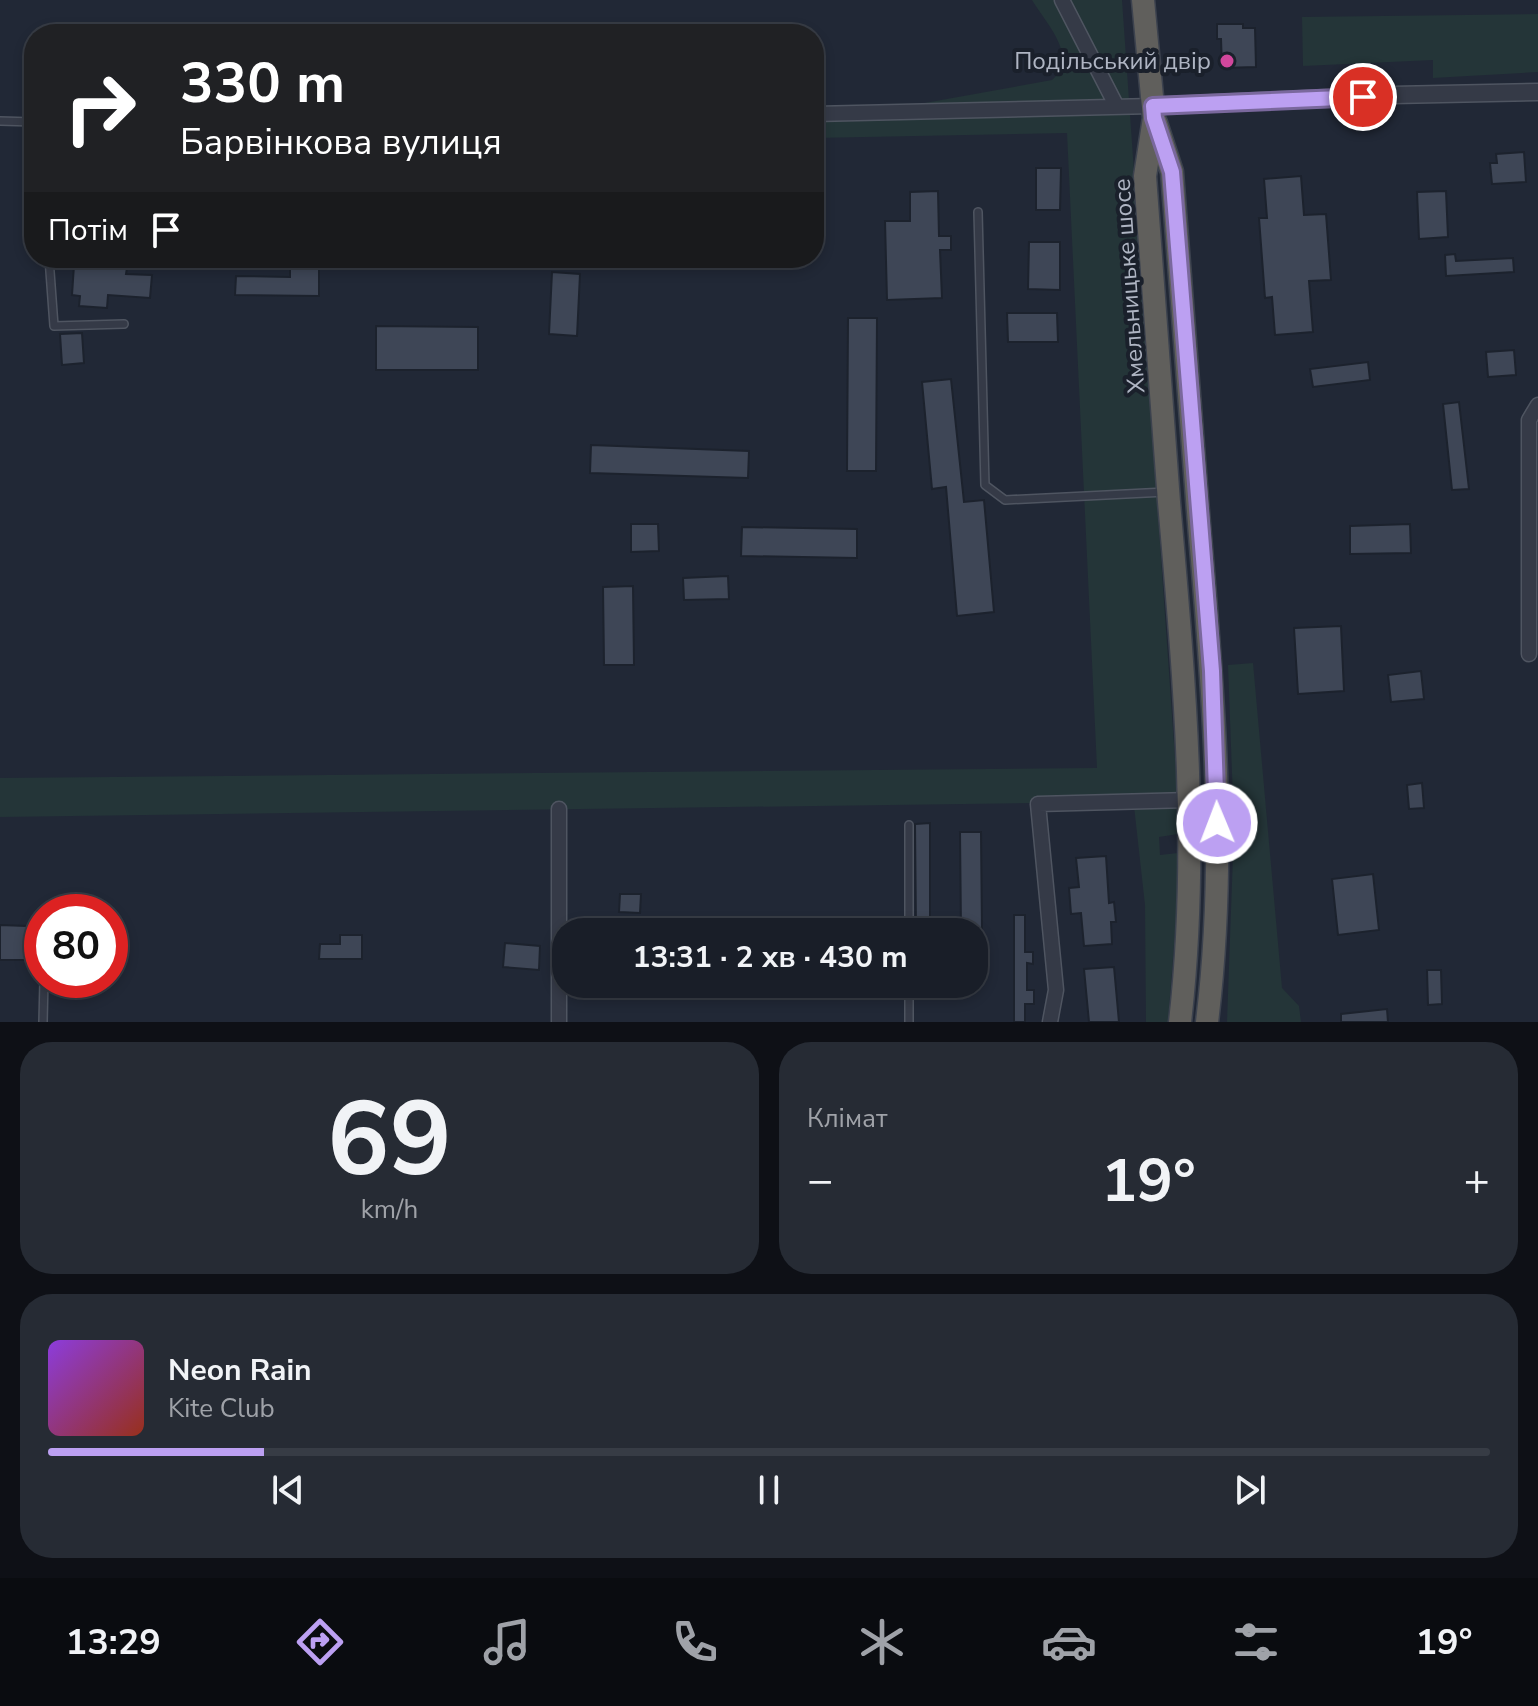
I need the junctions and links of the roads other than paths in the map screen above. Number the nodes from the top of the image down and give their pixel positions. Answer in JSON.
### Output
{"nodes":[{"id":1,"x":1062,"y":0,"type":"edge"},
{"id":2,"x":1143,"y":0,"type":"edge"},
{"id":3,"x":1538,"y":92,"type":"edge"},
{"id":4,"x":1117,"y":107,"type":"junction"},
{"id":5,"x":1154,"y":112,"type":"junction"},
{"id":6,"x":824,"y":114,"type":"edge"},
{"id":7,"x":0,"y":121,"type":"edge"},
{"id":8,"x":24,"y":122,"type":"edge"},
{"id":9,"x":978,"y":212,"type":"dead end"},
{"id":10,"x":50,"y":268,"type":"edge"},
{"id":11,"x":124,"y":324,"type":"dead end"},
{"id":12,"x":1538,"y":405,"type":"edge"},
{"id":13,"x":1169,"y":492,"type":"junction"},
{"id":14,"x":1529,"y":654,"type":"dead end"},
{"id":15,"x":1190,"y":800,"type":"junction"},
{"id":16,"x":559,"y":809,"type":"dead end"},
{"id":17,"x":909,"y":825,"type":"dead end"},
{"id":18,"x":909,"y":918,"type":"edge"},
{"id":19,"x":44,"y":998,"type":"edge"},
{"id":20,"x":909,"y":998,"type":"edge"},
{"id":21,"x":43,"y":1022,"type":"edge"},
{"id":22,"x":559,"y":1022,"type":"edge"},
{"id":23,"x":909,"y":1022,"type":"edge"},
{"id":24,"x":1050,"y":1022,"type":"edge"},
{"id":25,"x":1180,"y":1022,"type":"edge"},
{"id":26,"x":1207,"y":1022,"type":"edge"}],
"edges":[{"from":1,"to":4,"type":"street"},
{"from":2,"to":5,"type":"highway"},
{"from":3,"to":5,"type":"street"},
{"from":4,"to":5,"type":"street"},
{"from":4,"to":6,"type":"street"},
{"from":5,"to":13,"type":"highway","name":"Хмельницьке шосе"},
{"from":5,"to":26,"type":"highway","name":"Хмельницьке шосе"},
{"from":7,"to":8,"type":"lane"},
{"from":9,"to":13,"type":"lane"},
{"from":10,"to":11,"type":"lane"},
{"from":12,"to":14,"type":"street"},
{"from":13,"to":15,"type":"highway","name":"Хмельницьке шосе"},
{"from":15,"to":24,"type":"street"},
{"from":15,"to":25,"type":"highway","name":"Хмельницьке шосе"},
{"from":16,"to":22,"type":"street"},
{"from":17,"to":18,"type":"lane"},
{"from":19,"to":21,"type":"lane"},
{"from":20,"to":23,"type":"lane"}]}
